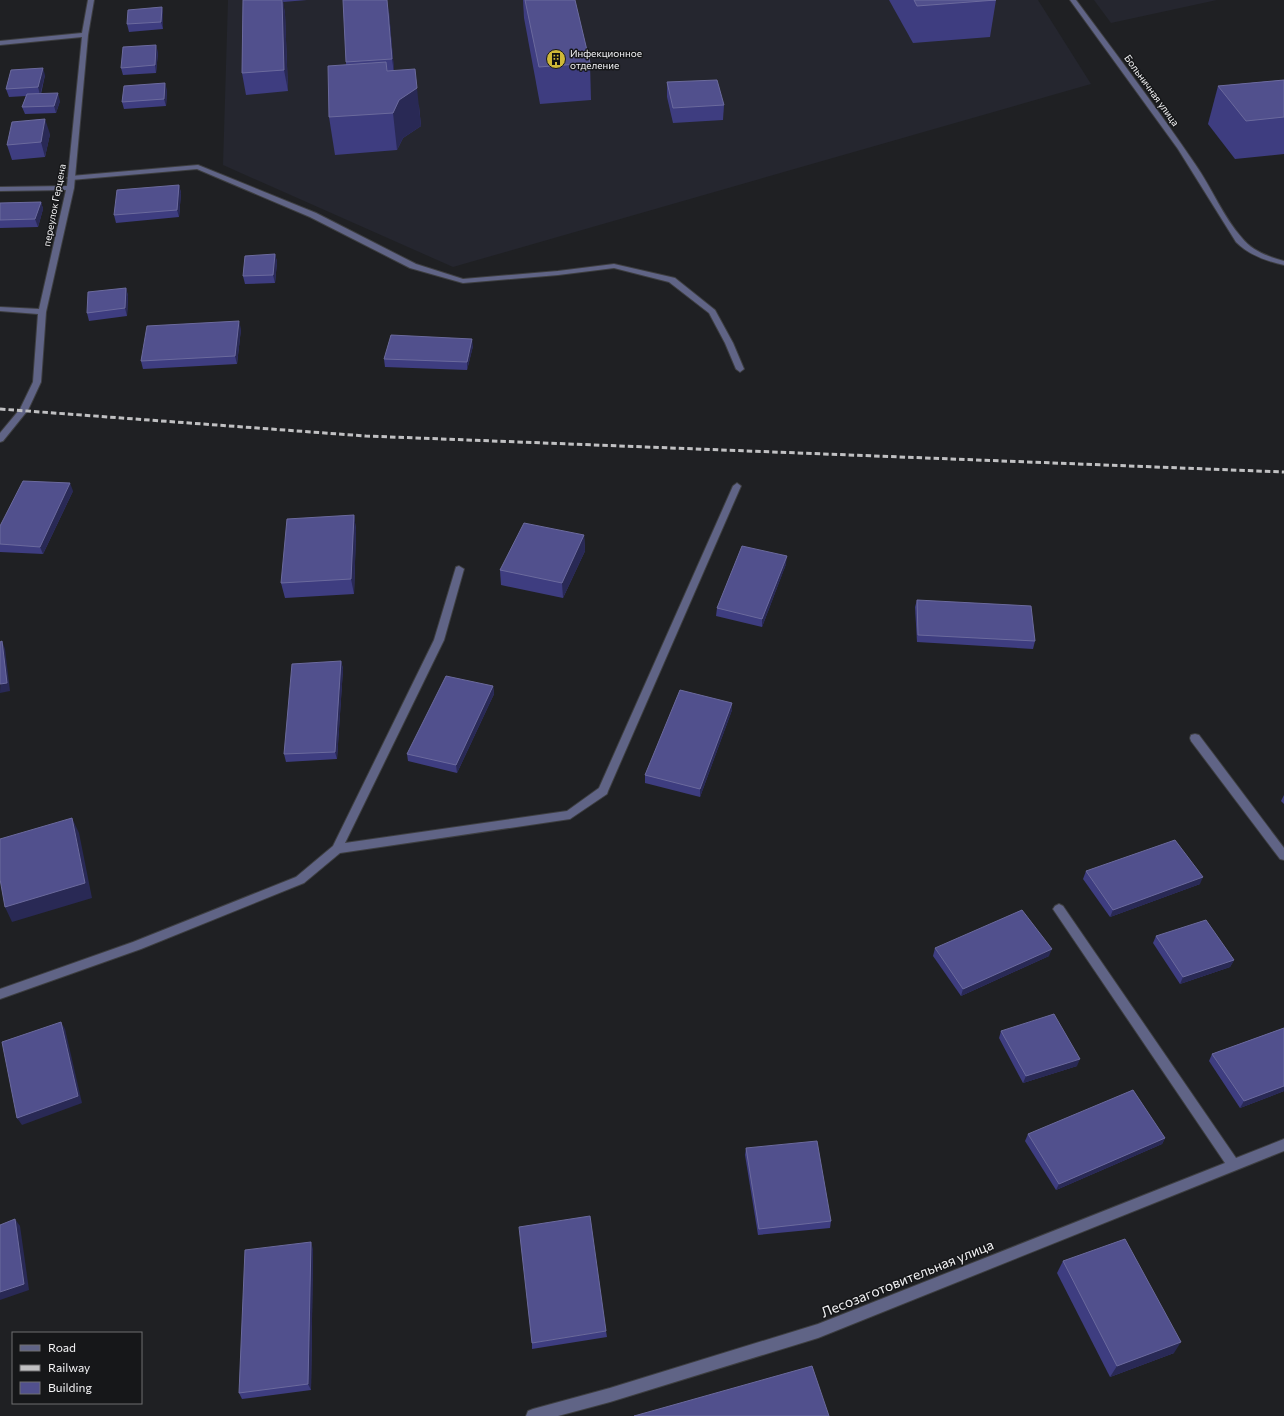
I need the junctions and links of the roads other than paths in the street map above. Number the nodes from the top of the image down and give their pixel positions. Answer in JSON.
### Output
{"nodes":[{"id":1,"x":91,"y":0,"type":"edge"},
{"id":2,"x":1073,"y":0,"type":"edge"},
{"id":3,"x":86,"y":35,"type":"junction"},
{"id":4,"x":0,"y":42,"type":"edge"},
{"id":5,"x":71,"y":178,"type":"junction"},
{"id":6,"x":70,"y":188,"type":"junction"},
{"id":7,"x":0,"y":189,"type":"edge"},
{"id":8,"x":1284,"y":263,"type":"edge"},
{"id":9,"x":0,"y":309,"type":"edge"},
{"id":10,"x":42,"y":312,"type":"junction"},
{"id":11,"x":740,"y":369,"type":"dead end"},
{"id":12,"x":0,"y":439,"type":"edge"},
{"id":13,"x":737,"y":486,"type":"dead end"},
{"id":14,"x":459,"y":568,"type":"dead end"},
{"id":15,"x":1195,"y":738,"type":"dead end"},
{"id":16,"x":336,"y":849,"type":"junction"},
{"id":17,"x":1284,"y":856,"type":"edge"},
{"id":18,"x":1059,"y":909,"type":"dead end"},
{"id":19,"x":0,"y":994,"type":"edge"},
{"id":20,"x":1284,"y":1145,"type":"edge"},
{"id":21,"x":1234,"y":1165,"type":"junction"},
{"id":22,"x":533,"y":1416,"type":"edge"}],
"edges":[{"from":1,"to":3,"type":"street","name":"переулок Герцена"},
{"from":2,"to":8,"type":"street","name":"Больничная улица"},
{"from":3,"to":4,"type":"street"},
{"from":3,"to":5,"type":"street","name":"переулок Герцена"},
{"from":5,"to":6,"type":"street","name":"переулок Герцена"},
{"from":5,"to":11,"type":"street"},
{"from":6,"to":7,"type":"street"},
{"from":6,"to":10,"type":"street","name":"переулок Герцена"},
{"from":9,"to":10,"type":"street"},
{"from":10,"to":12,"type":"street","name":"переулок Герцена"},
{"from":13,"to":16,"type":"street"},
{"from":14,"to":16,"type":"street"},
{"from":15,"to":17,"type":"street"},
{"from":16,"to":19,"type":"street"},
{"from":18,"to":21,"type":"street"},
{"from":20,"to":21,"type":"street","name":"Лесозаготовительная улица"},
{"from":21,"to":22,"type":"street","name":"Лесозаготовительная улица"}]}
